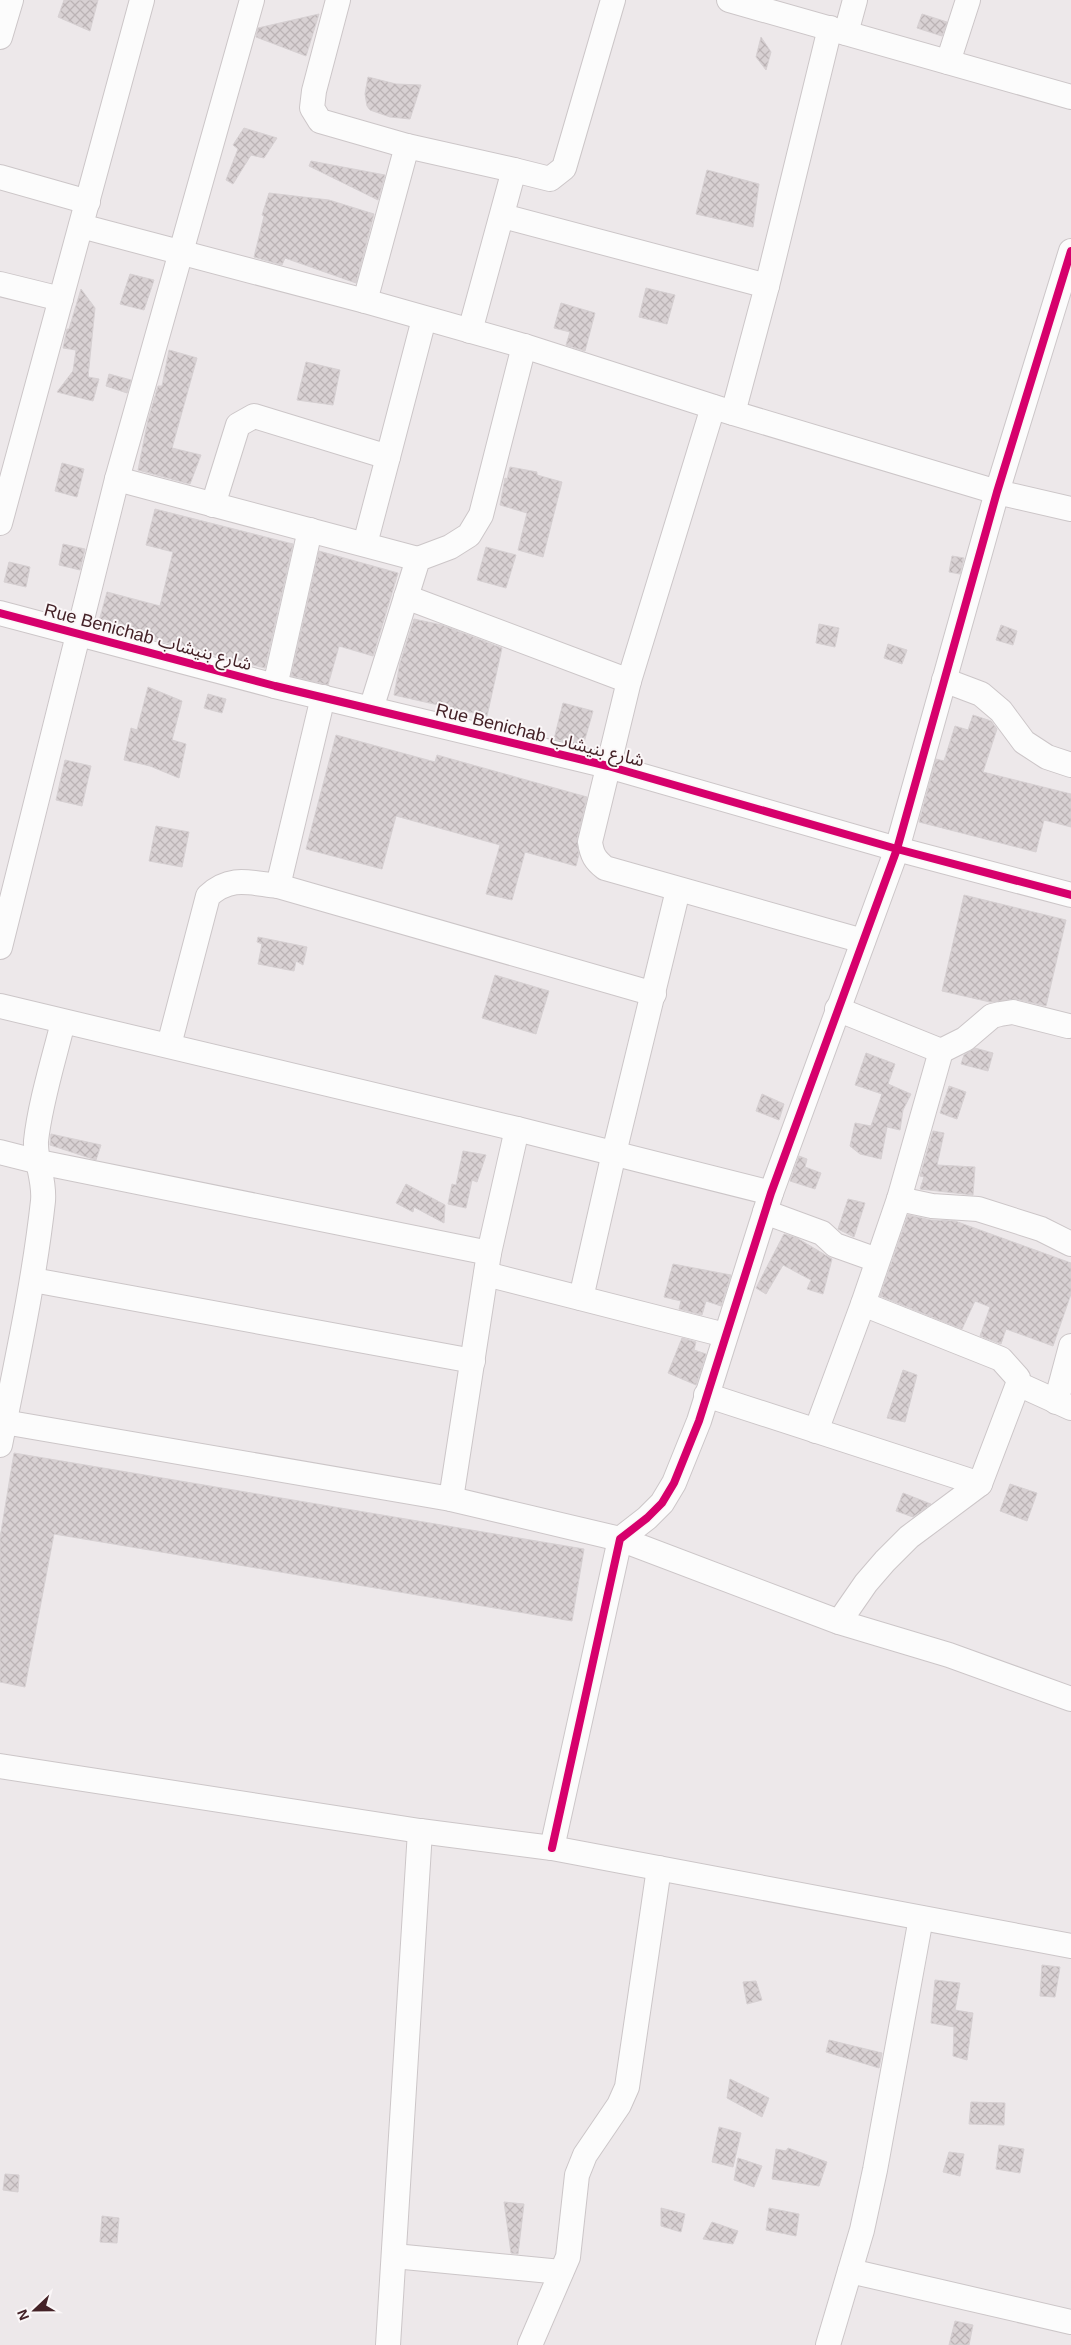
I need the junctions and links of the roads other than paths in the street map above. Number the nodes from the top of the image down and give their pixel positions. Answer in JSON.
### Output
{"nodes":[{"id":1,"x":10,"y":0,"type":"edge"},
{"id":2,"x":142,"y":0,"type":"edge"},
{"id":3,"x":252,"y":0,"type":"edge"},
{"id":4,"x":338,"y":0,"type":"edge"},
{"id":5,"x":613,"y":0,"type":"edge"},
{"id":6,"x":729,"y":0,"type":"edge"},
{"id":7,"x":855,"y":0,"type":"edge"},
{"id":8,"x":968,"y":0,"type":"edge"},
{"id":9,"x":838,"y":31,"type":"junction"},
{"id":10,"x":0,"y":37,"type":"edge"},
{"id":11,"x":948,"y":62,"type":"junction"},
{"id":12,"x":1071,"y":96,"type":"edge"},
{"id":13,"x":407,"y":146,"type":"junction"},
{"id":14,"x":514,"y":170,"type":"junction"},
{"id":15,"x":0,"y":177,"type":"edge"},
{"id":16,"x":88,"y":202,"type":"junction"},
{"id":17,"x":503,"y":216,"type":"junction"},
{"id":18,"x":82,"y":226,"type":"junction"},
{"id":19,"x":1071,"y":251,"type":"edge"},
{"id":20,"x":181,"y":252,"type":"junction"},
{"id":21,"x":0,"y":284,"type":"edge"},
{"id":22,"x":766,"y":286,"type":"junction"},
{"id":23,"x":62,"y":299,"type":"junction"},
{"id":24,"x":365,"y":301,"type":"junction"},
{"id":25,"x":424,"y":319,"type":"junction"},
{"id":26,"x":470,"y":331,"type":"junction"},
{"id":27,"x":524,"y":346,"type":"junction"},
{"id":28,"x":723,"y":410,"type":"junction"},
{"id":29,"x":388,"y":457,"type":"junction"},
{"id":30,"x":117,"y":479,"type":"junction"},
{"id":31,"x":6,"y":480,"type":"edge"},
{"id":32,"x":997,"y":492,"type":"junction"},
{"id":33,"x":214,"y":505,"type":"junction"},
{"id":34,"x":1071,"y":509,"type":"edge"},
{"id":35,"x":0,"y":523,"type":"edge"},
{"id":36,"x":310,"y":530,"type":"junction"},
{"id":37,"x":365,"y":544,"type":"junction"},
{"id":38,"x":418,"y":560,"type":"junction"},
{"id":39,"x":406,"y":597,"type":"junction"},
{"id":40,"x":0,"y":613,"type":"edge"},
{"id":41,"x":79,"y":635,"type":"junction"},
{"id":42,"x":944,"y":680,"type":"junction"},
{"id":43,"x":629,"y":681,"type":"junction"},
{"id":44,"x":274,"y":686,"type":"junction"},
{"id":45,"x":323,"y":697,"type":"junction"},
{"id":46,"x":370,"y":709,"type":"junction"},
{"id":47,"x":1071,"y":765,"type":"edge"},
{"id":48,"x":608,"y":766,"type":"junction"},
{"id":49,"x":897,"y":849,"type":"junction"},
{"id":50,"x":278,"y":886,"type":"junction"},
{"id":51,"x":678,"y":890,"type":"junction"},
{"id":52,"x":1071,"y":895,"type":"edge"},
{"id":53,"x":863,"y":942,"type":"junction"},
{"id":54,"x":0,"y":948,"type":"edge"},
{"id":55,"x":654,"y":994,"type":"junction"},
{"id":56,"x":0,"y":1006,"type":"edge"},
{"id":57,"x":837,"y":1009,"type":"junction"},
{"id":58,"x":1070,"y":1021,"type":"edge"},
{"id":59,"x":63,"y":1022,"type":"junction"},
{"id":60,"x":169,"y":1045,"type":"junction"},
{"id":61,"x":941,"y":1051,"type":"junction"},
{"id":62,"x":517,"y":1129,"type":"junction"},
{"id":63,"x":0,"y":1152,"type":"edge"},
{"id":64,"x":614,"y":1153,"type":"junction"},
{"id":65,"x":39,"y":1162,"type":"junction"},
{"id":66,"x":899,"y":1199,"type":"junction"},
{"id":67,"x":768,"y":1202,"type":"junction"},
{"id":68,"x":1071,"y":1244,"type":"edge"},
{"id":69,"x":877,"y":1260,"type":"junction"},
{"id":70,"x":488,"y":1264,"type":"junction"},
{"id":71,"x":33,"y":1280,"type":"junction"},
{"id":72,"x":581,"y":1298,"type":"junction"},
{"id":73,"x":863,"y":1304,"type":"junction"},
{"id":74,"x":725,"y":1335,"type":"junction"},
{"id":75,"x":1071,"y":1346,"type":"edge"},
{"id":76,"x":473,"y":1361,"type":"junction"},
{"id":77,"x":1018,"y":1384,"type":"junction"},
{"id":78,"x":706,"y":1395,"type":"junction"},
{"id":79,"x":1063,"y":1405,"type":"edge"},
{"id":80,"x":816,"y":1431,"type":"junction"},
{"id":81,"x":2,"y":1433,"type":"edge"},
{"id":82,"x":980,"y":1484,"type":"junction"},
{"id":83,"x":451,"y":1499,"type":"junction"},
{"id":84,"x":620,"y":1539,"type":"junction"},
{"id":85,"x":839,"y":1622,"type":"junction"},
{"id":86,"x":1071,"y":1699,"type":"edge"},
{"id":87,"x":0,"y":1766,"type":"edge"},
{"id":88,"x":420,"y":1831,"type":"junction"},
{"id":89,"x":552,"y":1848,"type":"junction"},
{"id":90,"x":659,"y":1868,"type":"junction"},
{"id":91,"x":921,"y":1918,"type":"junction"},
{"id":92,"x":1071,"y":1946,"type":"edge"},
{"id":93,"x":394,"y":2256,"type":"junction"},
{"id":94,"x":850,"y":2271,"type":"junction"},
{"id":95,"x":561,"y":2272,"type":"junction"},
{"id":96,"x":1071,"y":2322,"type":"edge"},
{"id":97,"x":388,"y":2345,"type":"edge"},
{"id":98,"x":530,"y":2345,"type":"edge"},
{"id":99,"x":828,"y":2345,"type":"edge"}],
"edges":[{"from":1,"to":10,"type":"street"},
{"from":2,"to":16,"type":"street"},
{"from":3,"to":20,"type":"street"},
{"from":4,"to":13,"type":"street"},
{"from":5,"to":14,"type":"street"},
{"from":6,"to":9,"type":"street"},
{"from":7,"to":9,"type":"street"},
{"from":8,"to":11,"type":"street"},
{"from":9,"to":11,"type":"street"},
{"from":9,"to":22,"type":"street"},
{"from":11,"to":12,"type":"street"},
{"from":13,"to":14,"type":"street"},
{"from":13,"to":24,"type":"street"},
{"from":14,"to":17,"type":"street"},
{"from":15,"to":16,"type":"street"},
{"from":16,"to":18,"type":"street"},
{"from":17,"to":22,"type":"street"},
{"from":17,"to":26,"type":"street"},
{"from":18,"to":20,"type":"street"},
{"from":18,"to":23,"type":"street"},
{"from":19,"to":32,"type":"street"},
{"from":20,"to":24,"type":"street"},
{"from":20,"to":30,"type":"street"},
{"from":21,"to":23,"type":"street"},
{"from":22,"to":28,"type":"street"},
{"from":23,"to":31,"type":"street"},
{"from":24,"to":25,"type":"street"},
{"from":25,"to":26,"type":"street"},
{"from":25,"to":29,"type":"street"},
{"from":26,"to":27,"type":"street"},
{"from":27,"to":28,"type":"street"},
{"from":27,"to":38,"type":"street"},
{"from":28,"to":32,"type":"street"},
{"from":28,"to":43,"type":"street"},
{"from":29,"to":33,"type":"street"},
{"from":29,"to":37,"type":"street"},
{"from":30,"to":33,"type":"street"},
{"from":30,"to":41,"type":"street"},
{"from":31,"to":35,"type":"street"},
{"from":32,"to":34,"type":"street"},
{"from":32,"to":42,"type":"street"},
{"from":33,"to":36,"type":"street"},
{"from":36,"to":37,"type":"street"},
{"from":36,"to":44,"type":"street"},
{"from":37,"to":38,"type":"street"},
{"from":38,"to":39,"type":"street"},
{"from":39,"to":43,"type":"street"},
{"from":39,"to":46,"type":"street"},
{"from":40,"to":41,"type":"street","name":"Rue Benichab شارع بنيشاب"},
{"from":41,"to":44,"type":"street","name":"Rue Benichab شارع بنيشاب"},
{"from":41,"to":54,"type":"street"},
{"from":42,"to":47,"type":"street"},
{"from":42,"to":49,"type":"street"},
{"from":43,"to":48,"type":"street"},
{"from":44,"to":45,"type":"street","name":"Rue Benichab شارع بنيشاب"},
{"from":45,"to":46,"type":"street","name":"Rue Benichab شارع بنيشاب"},
{"from":45,"to":50,"type":"street"},
{"from":46,"to":48,"type":"street","name":"Rue Benichab شارع بنيشاب"},
{"from":48,"to":49,"type":"street","name":"Rue Benichab شارع بنيشاب"},
{"from":48,"to":51,"type":"street"},
{"from":49,"to":52,"type":"street","name":"Rue Benichab شارع بنيشاب"},
{"from":49,"to":53,"type":"street"},
{"from":50,"to":55,"type":"street"},
{"from":50,"to":60,"type":"street"},
{"from":51,"to":53,"type":"street"},
{"from":51,"to":55,"type":"street"},
{"from":53,"to":57,"type":"street"},
{"from":55,"to":64,"type":"street"},
{"from":56,"to":59,"type":"street"},
{"from":57,"to":61,"type":"street"},
{"from":57,"to":67,"type":"street"},
{"from":58,"to":61,"type":"street"},
{"from":59,"to":60,"type":"street"},
{"from":59,"to":65,"type":"street"},
{"from":60,"to":62,"type":"street"},
{"from":61,"to":66,"type":"street"},
{"from":62,"to":64,"type":"street"},
{"from":62,"to":70,"type":"street"},
{"from":63,"to":65,"type":"street"},
{"from":64,"to":67,"type":"street"},
{"from":64,"to":72,"type":"street"},
{"from":65,"to":70,"type":"street"},
{"from":65,"to":71,"type":"street"},
{"from":66,"to":68,"type":"street"},
{"from":66,"to":69,"type":"street"},
{"from":67,"to":69,"type":"street"},
{"from":67,"to":74,"type":"street"},
{"from":69,"to":73,"type":"street"},
{"from":70,"to":72,"type":"street"},
{"from":70,"to":76,"type":"street"},
{"from":71,"to":76,"type":"street"},
{"from":71,"to":81,"type":"street"},
{"from":72,"to":74,"type":"street"},
{"from":73,"to":77,"type":"street"},
{"from":73,"to":80,"type":"street"},
{"from":74,"to":78,"type":"street"},
{"from":75,"to":79,"type":"street"},
{"from":76,"to":83,"type":"street"},
{"from":77,"to":79,"type":"street"},
{"from":77,"to":82,"type":"street"},
{"from":78,"to":80,"type":"street"},
{"from":78,"to":84,"type":"street"},
{"from":80,"to":82,"type":"street"},
{"from":81,"to":83,"type":"street"},
{"from":82,"to":85,"type":"street"},
{"from":83,"to":84,"type":"street"},
{"from":84,"to":85,"type":"street"},
{"from":84,"to":89,"type":"street"},
{"from":85,"to":86,"type":"street"},
{"from":87,"to":88,"type":"street"},
{"from":88,"to":89,"type":"street"},
{"from":88,"to":93,"type":"street"},
{"from":89,"to":90,"type":"street"},
{"from":90,"to":91,"type":"street"},
{"from":90,"to":95,"type":"street"},
{"from":91,"to":92,"type":"street"},
{"from":91,"to":94,"type":"street"},
{"from":93,"to":95,"type":"street"},
{"from":93,"to":97,"type":"street"},
{"from":94,"to":96,"type":"street"},
{"from":94,"to":99,"type":"street"},
{"from":95,"to":98,"type":"street"}]}
